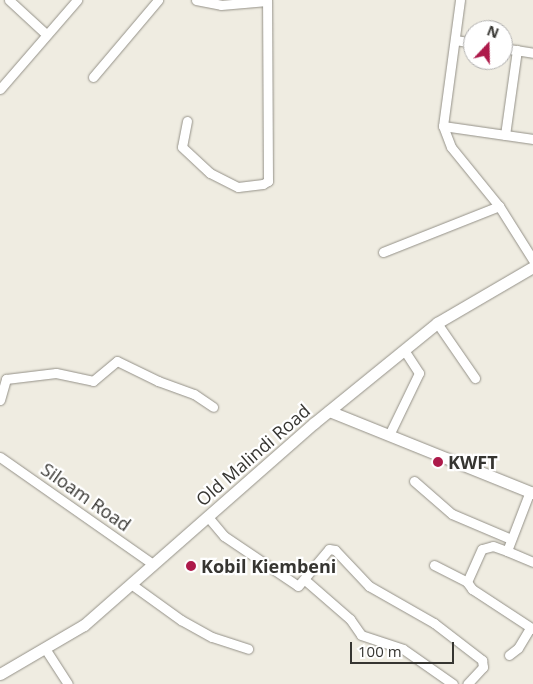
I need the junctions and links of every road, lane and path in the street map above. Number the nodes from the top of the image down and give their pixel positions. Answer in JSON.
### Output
{"nodes":[{"id":1,"x":8,"y":0,"type":"edge"},
{"id":2,"x":77,"y":0,"type":"edge"},
{"id":3,"x":158,"y":0,"type":"edge"},
{"id":4,"x":196,"y":0,"type":"edge"},
{"id":5,"x":267,"y":0,"type":"edge"},
{"id":6,"x":460,"y":0,"type":"edge"},
{"id":7,"x":46,"y":34,"type":"junction"},
{"id":8,"x":454,"y":40,"type":"junction"},
{"id":9,"x":463,"y":41,"type":"edge"},
{"id":10,"x":513,"y":49,"type":"edge"},
{"id":11,"x":517,"y":50,"type":"junction"},
{"id":12,"x":533,"y":53,"type":"edge"},
{"id":13,"x":93,"y":78,"type":"dead end"},
{"id":14,"x":1,"y":87,"type":"edge"},
{"id":15,"x":187,"y":121,"type":"dead end"},
{"id":16,"x":443,"y":126,"type":"junction"},
{"id":17,"x":505,"y":134,"type":"junction"},
{"id":18,"x":533,"y":139,"type":"edge"},
{"id":19,"x":499,"y":206,"type":"junction"},
{"id":20,"x":383,"y":252,"type":"dead end"},
{"id":21,"x":533,"y":260,"type":"edge"},
{"id":22,"x":533,"y":267,"type":"edge"},
{"id":23,"x":437,"y":323,"type":"junction"},
{"id":24,"x":404,"y":350,"type":"junction"},
{"id":25,"x":475,"y":378,"type":"dead end"},
{"id":26,"x":0,"y":400,"type":"edge"},
{"id":27,"x":213,"y":407,"type":"dead end"},
{"id":28,"x":329,"y":411,"type":"junction"},
{"id":29,"x":389,"y":435,"type":"junction"},
{"id":30,"x":0,"y":457,"type":"edge"},
{"id":31,"x":414,"y":481,"type":"dead end"},
{"id":32,"x":532,"y":492,"type":"edge"},
{"id":33,"x":208,"y":517,"type":"junction"},
{"id":34,"x":511,"y":540,"type":"junction"},
{"id":35,"x":507,"y":551,"type":"junction"},
{"id":36,"x":533,"y":562,"type":"edge"},
{"id":37,"x":152,"y":564,"type":"junction"},
{"id":38,"x":434,"y":565,"type":"dead end"},
{"id":39,"x":305,"y":580,"type":"junction"},
{"id":40,"x":467,"y":582,"type":"junction"},
{"id":41,"x":131,"y":584,"type":"junction"},
{"id":42,"x":532,"y":629,"type":"edge"},
{"id":43,"x":248,"y":649,"type":"dead end"},
{"id":44,"x":46,"y":650,"type":"junction"},
{"id":45,"x":509,"y":655,"type":"dead end"},
{"id":46,"x":1,"y":672,"type":"edge"},
{"id":47,"x":68,"y":684,"type":"edge"},
{"id":48,"x":453,"y":684,"type":"edge"},
{"id":49,"x":467,"y":684,"type":"edge"}],
"edges":[{"from":1,"to":7,"type":"street"},
{"from":2,"to":7,"type":"street"},
{"from":3,"to":13,"type":"street"},
{"from":4,"to":5,"type":"street"},
{"from":5,"to":15,"type":"street"},
{"from":6,"to":8,"type":"street"},
{"from":7,"to":14,"type":"street"},
{"from":8,"to":9,"type":"street"},
{"from":8,"to":16,"type":"street"},
{"from":10,"to":11,"type":"street"},
{"from":11,"to":12,"type":"street"},
{"from":11,"to":17,"type":"street"},
{"from":16,"to":17,"type":"street"},
{"from":16,"to":19,"type":"street"},
{"from":17,"to":18,"type":"street"},
{"from":19,"to":20,"type":"street"},
{"from":19,"to":21,"type":"street"},
{"from":22,"to":23,"type":"main road","name":"Old Malindi Road"},
{"from":23,"to":24,"type":"main road","name":"Old Malindi Road"},
{"from":23,"to":25,"type":"street"},
{"from":24,"to":28,"type":"main road","name":"Old Malindi Road"},
{"from":24,"to":29,"type":"street"},
{"from":26,"to":27,"type":"street"},
{"from":28,"to":29,"type":"main road"},
{"from":28,"to":33,"type":"main road","name":"Old Malindi Road"},
{"from":29,"to":32,"type":"main road"},
{"from":30,"to":37,"type":"street","name":"Siloam Road"},
{"from":31,"to":34,"type":"street"},
{"from":32,"to":34,"type":"street"},
{"from":33,"to":37,"type":"main road","name":"Old Malindi Road"},
{"from":33,"to":39,"type":"street"},
{"from":34,"to":35,"type":"street"},
{"from":35,"to":36,"type":"street"},
{"from":35,"to":40,"type":"street"},
{"from":37,"to":41,"type":"main road","name":"Old Malindi Road"},
{"from":38,"to":40,"type":"street"},
{"from":39,"to":48,"type":"street"},
{"from":39,"to":49,"type":"street"},
{"from":40,"to":42,"type":"street"},
{"from":41,"to":43,"type":"street"},
{"from":41,"to":44,"type":"main road","name":"Old Malindi Road"},
{"from":42,"to":45,"type":"street"},
{"from":44,"to":46,"type":"main road","name":"Old Malindi Road"},
{"from":44,"to":47,"type":"street"}]}
